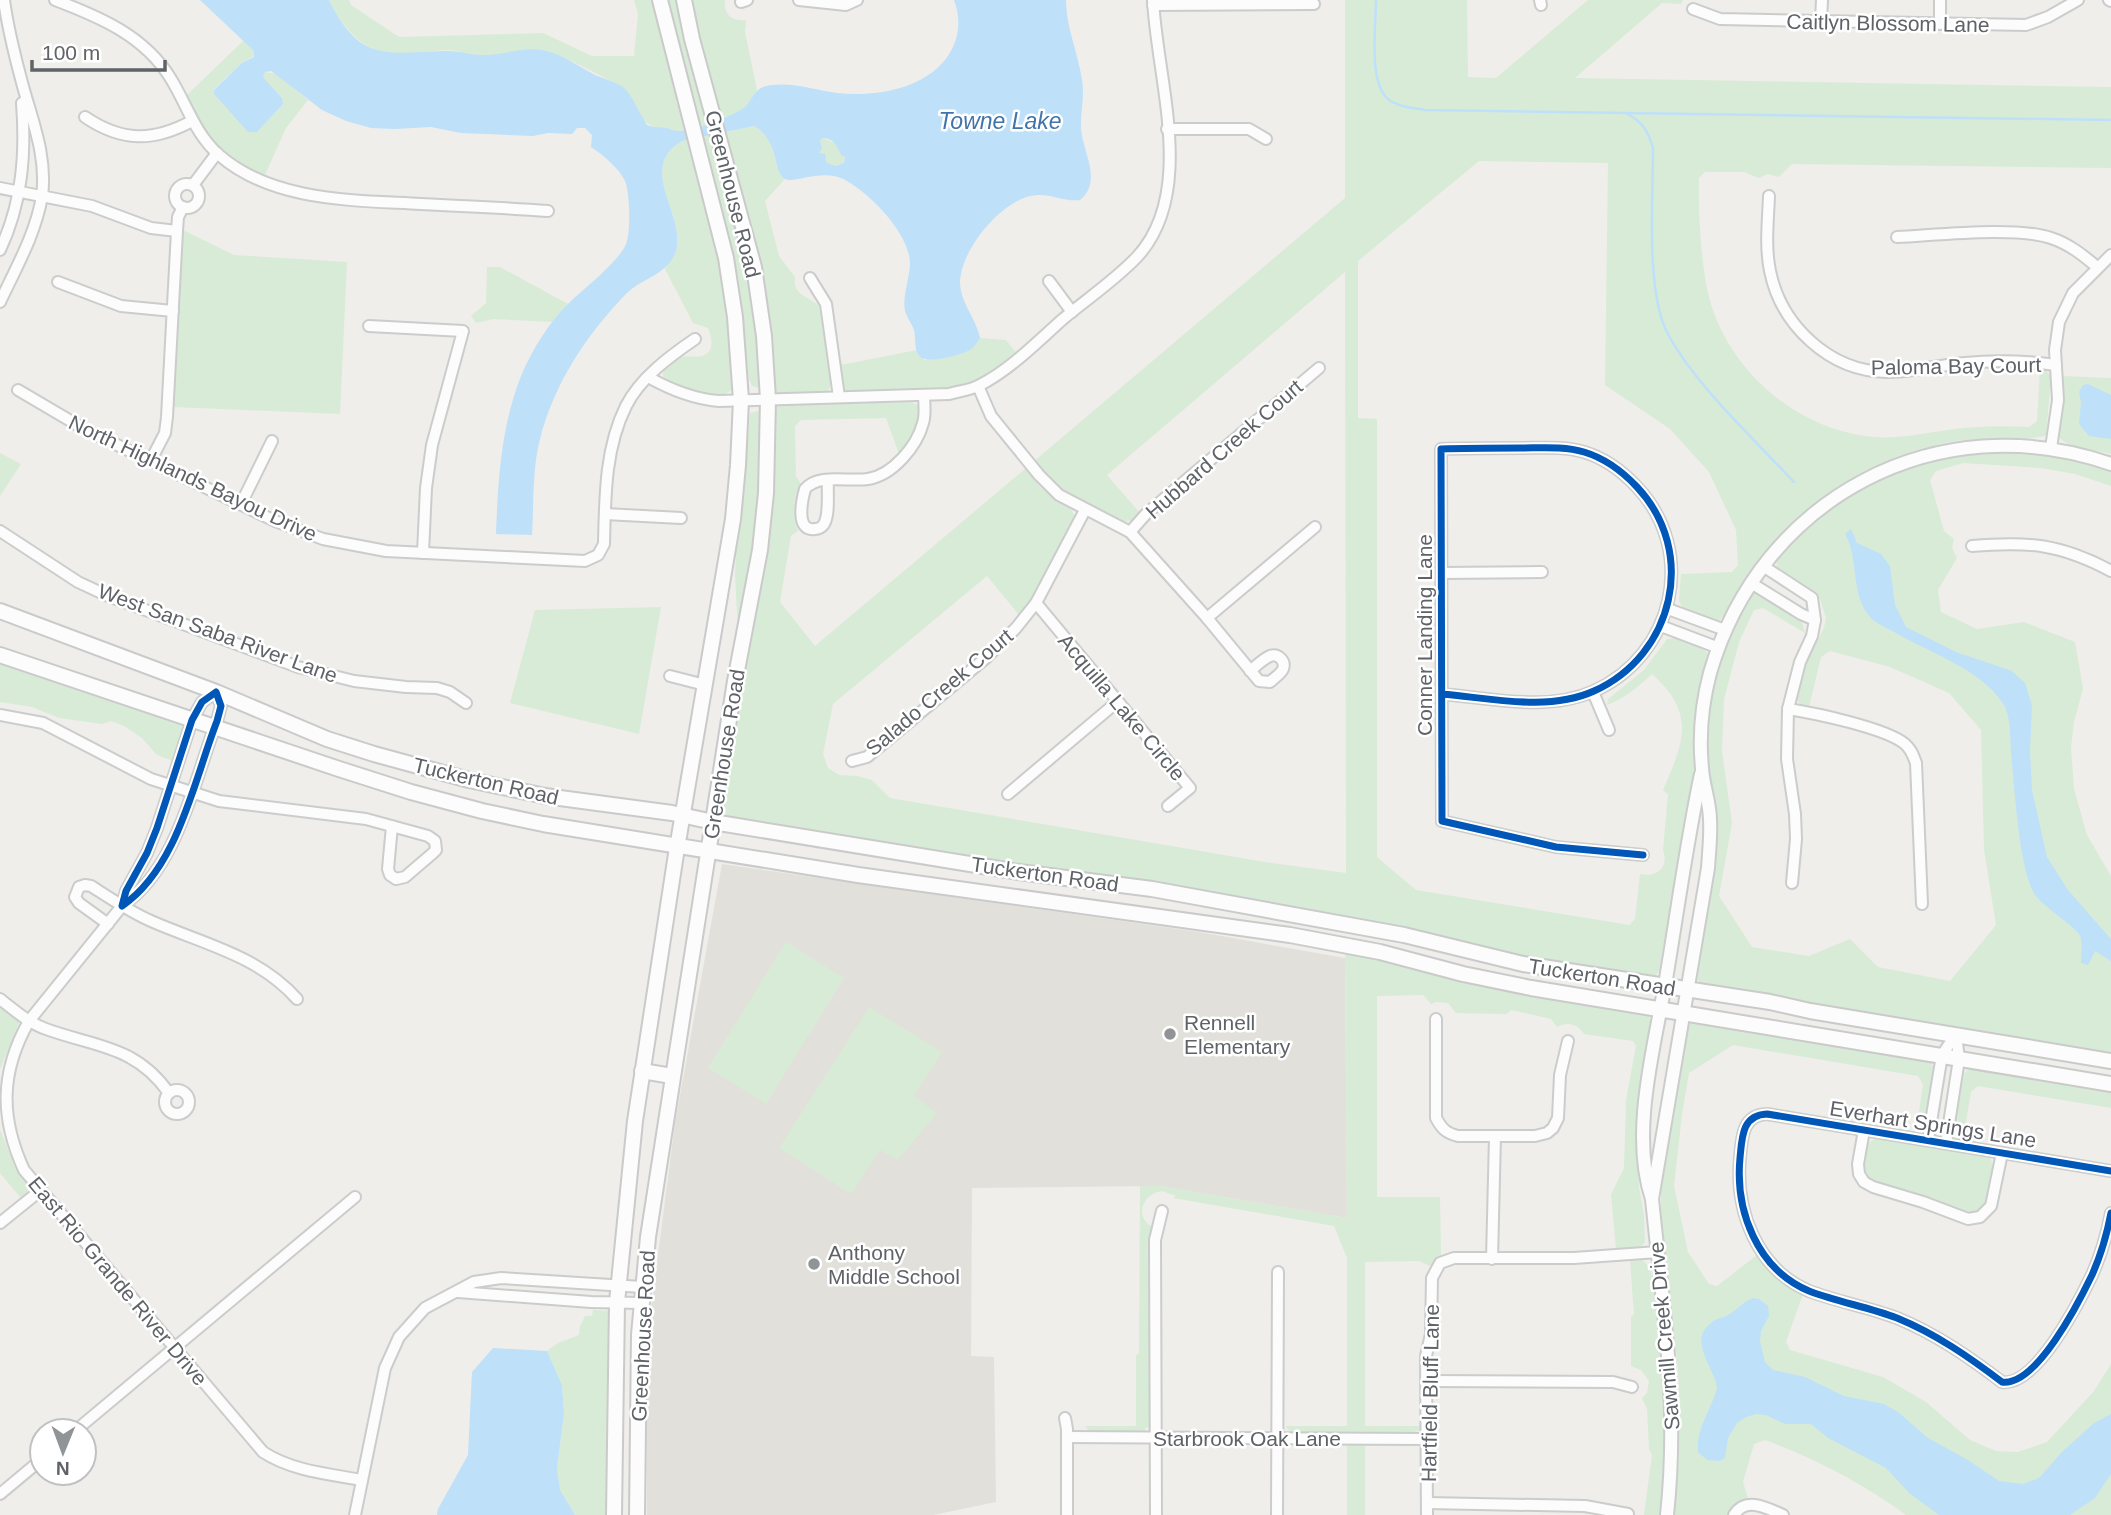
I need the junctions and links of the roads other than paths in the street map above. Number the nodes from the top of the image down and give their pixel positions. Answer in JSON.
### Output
{"nodes":[{"id":1,"x":4,"y":0,"type":"edge"},
{"id":2,"x":55,"y":0,"type":"edge"},
{"id":3,"x":660,"y":0,"type":"edge"},
{"id":4,"x":684,"y":0,"type":"edge"},
{"id":5,"x":799,"y":0,"type":"edge"},
{"id":6,"x":857,"y":0,"type":"edge"},
{"id":7,"x":1822,"y":0,"type":"edge"},
{"id":8,"x":1940,"y":0,"type":"edge"},
{"id":9,"x":2078,"y":0,"type":"edge"},
{"id":10,"x":1153,"y":2,"type":"edge"},
{"id":11,"x":1314,"y":4,"type":"dead end"},
{"id":12,"x":1693,"y":9,"type":"dead end"},
{"id":13,"x":1821,"y":21,"type":"junction"},
{"id":14,"x":1940,"y":24,"type":"junction"},
{"id":15,"x":21,"y":79,"type":"junction"},
{"id":16,"x":85,"y":117,"type":"dead end"},
{"id":17,"x":192,"y":121,"type":"junction"},
{"id":18,"x":1167,"y":129,"type":"junction"},
{"id":19,"x":1266,"y":139,"type":"dead end"},
{"id":20,"x":217,"y":153,"type":"junction"},
{"id":21,"x":193,"y":185,"type":"junction"},
{"id":22,"x":0,"y":188,"type":"edge"},
{"id":23,"x":20,"y":193,"type":"junction"},
{"id":24,"x":1769,"y":196,"type":"dead end"},
{"id":25,"x":41,"y":197,"type":"junction"},
{"id":26,"x":183,"y":207,"type":"junction"},
{"id":27,"x":548,"y":211,"type":"dead end"},
{"id":28,"x":177,"y":231,"type":"junction"},
{"id":29,"x":1897,"y":237,"type":"dead end"},
{"id":30,"x":0,"y":250,"type":"edge"},
{"id":31,"x":2111,"y":255,"type":"edge"},
{"id":32,"x":2097,"y":267,"type":"junction"},
{"id":33,"x":810,"y":278,"type":"dead end"},
{"id":34,"x":1049,"y":281,"type":"dead end"},
{"id":35,"x":58,"y":282,"type":"dead end"},
{"id":36,"x":0,"y":302,"type":"edge"},
{"id":37,"x":173,"y":311,"type":"junction"},
{"id":38,"x":1072,"y":312,"type":"junction"},
{"id":39,"x":369,"y":326,"type":"dead end"},
{"id":40,"x":695,"y":338,"type":"dead end"},
{"id":41,"x":2056,"y":365,"type":"junction"},
{"id":42,"x":1319,"y":368,"type":"dead end"},
{"id":43,"x":648,"y":377,"type":"junction"},
{"id":44,"x":978,"y":386,"type":"junction"},
{"id":45,"x":18,"y":390,"type":"dead end"},
{"id":46,"x":924,"y":395,"type":"junction"},
{"id":47,"x":839,"y":397,"type":"junction"},
{"id":48,"x":768,"y":399,"type":"junction"},
{"id":49,"x":741,"y":400,"type":"junction"},
{"id":50,"x":272,"y":441,"type":"dead end"},
{"id":51,"x":2051,"y":448,"type":"junction"},
{"id":52,"x":151,"y":460,"type":"junction"},
{"id":53,"x":2111,"y":464,"type":"edge"},
{"id":54,"x":828,"y":480,"type":"junction"},
{"id":55,"x":241,"y":504,"type":"junction"},
{"id":56,"x":1085,"y":510,"type":"junction"},
{"id":57,"x":605,"y":514,"type":"junction"},
{"id":58,"x":681,"y":518,"type":"dead end"},
{"id":59,"x":1315,"y":527,"type":"dead end"},
{"id":60,"x":0,"y":531,"type":"edge"},
{"id":61,"x":1130,"y":532,"type":"junction"},
{"id":62,"x":0,"y":544,"type":"edge"},
{"id":63,"x":19,"y":545,"type":"junction"},
{"id":64,"x":1972,"y":546,"type":"dead end"},
{"id":65,"x":423,"y":553,"type":"junction"},
{"id":66,"x":1763,"y":566,"type":"junction"},
{"id":67,"x":2111,"y":571,"type":"edge"},
{"id":68,"x":1542,"y":572,"type":"dead end"},
{"id":69,"x":1441,"y":573,"type":"junction"},
{"id":70,"x":1751,"y":583,"type":"junction"},
{"id":71,"x":1036,"y":603,"type":"junction"},
{"id":72,"x":1668,"y":608,"type":"junction"},
{"id":73,"x":0,"y":611,"type":"edge"},
{"id":74,"x":1208,"y":618,"type":"junction"},
{"id":75,"x":1815,"y":620,"type":"junction"},
{"id":76,"x":1661,"y":626,"type":"junction"},
{"id":77,"x":1725,"y":630,"type":"junction"},
{"id":78,"x":1719,"y":648,"type":"junction"},
{"id":79,"x":0,"y":655,"type":"edge"},
{"id":80,"x":1250,"y":671,"type":"dead end"},
{"id":81,"x":670,"y":676,"type":"dead end"},
{"id":82,"x":705,"y":685,"type":"junction"},
{"id":83,"x":216,"y":692,"type":"junction"},
{"id":84,"x":1593,"y":692,"type":"junction"},
{"id":85,"x":1442,"y":694,"type":"junction"},
{"id":86,"x":1117,"y":702,"type":"junction"},
{"id":87,"x":466,"y":703,"type":"dead end"},
{"id":88,"x":1788,"y":709,"type":"junction"},
{"id":89,"x":0,"y":715,"type":"edge"},
{"id":90,"x":192,"y":720,"type":"junction"},
{"id":91,"x":214,"y":728,"type":"junction"},
{"id":92,"x":1609,"y":730,"type":"dead end"},
{"id":93,"x":184,"y":745,"type":"junction"},
{"id":94,"x":206,"y":752,"type":"junction"},
{"id":95,"x":852,"y":761,"type":"dead end"},
{"id":96,"x":1702,"y":769,"type":"junction"},
{"id":97,"x":170,"y":786,"type":"junction"},
{"id":98,"x":192,"y":793,"type":"junction"},
{"id":99,"x":1008,"y":794,"type":"dead end"},
{"id":100,"x":1168,"y":806,"type":"dead end"},
{"id":101,"x":683,"y":816,"type":"junction"},
{"id":102,"x":713,"y":822,"type":"junction"},
{"id":103,"x":392,"y":826,"type":"junction"},
{"id":104,"x":677,"y":845,"type":"junction"},
{"id":105,"x":708,"y":850,"type":"junction"},
{"id":106,"x":1643,"y":855,"type":"dead end"},
{"id":107,"x":1792,"y":883,"type":"dead end"},
{"id":108,"x":1922,"y":904,"type":"dead end"},
{"id":109,"x":122,"y":906,"type":"junction"},
{"id":110,"x":1308,"y":918,"type":"junction"},
{"id":111,"x":108,"y":924,"type":"junction"},
{"id":112,"x":1304,"y":938,"type":"junction"},
{"id":113,"x":1665,"y":986,"type":"junction"},
{"id":114,"x":1687,"y":991,"type":"junction"},
{"id":115,"x":0,"y":999,"type":"edge"},
{"id":116,"x":297,"y":999,"type":"dead end"},
{"id":117,"x":1661,"y":1008,"type":"junction"},
{"id":118,"x":1683,"y":1012,"type":"junction"},
{"id":119,"x":1436,"y":1019,"type":"dead end"},
{"id":120,"x":29,"y":1021,"type":"junction"},
{"id":121,"x":1956,"y":1034,"type":"junction"},
{"id":122,"x":1568,"y":1041,"type":"dead end"},
{"id":123,"x":1942,"y":1055,"type":"junction"},
{"id":124,"x":1959,"y":1059,"type":"junction"},
{"id":125,"x":2111,"y":1061,"type":"edge"},
{"id":126,"x":642,"y":1070,"type":"junction"},
{"id":127,"x":672,"y":1076,"type":"junction"},
{"id":128,"x":2111,"y":1084,"type":"edge"},
{"id":129,"x":1,"y":1090,"type":"edge"},
{"id":130,"x":169,"y":1093,"type":"dead end"},
{"id":131,"x":0,"y":1107,"type":"edge"},
{"id":132,"x":1864,"y":1130,"type":"junction"},
{"id":133,"x":1495,"y":1136,"type":"junction"},
{"id":134,"x":1928,"y":1140,"type":"junction"},
{"id":135,"x":1946,"y":1143,"type":"junction"},
{"id":136,"x":2003,"y":1153,"type":"junction"},
{"id":137,"x":2111,"y":1171,"type":"edge"},
{"id":138,"x":41,"y":1190,"type":"junction"},
{"id":139,"x":355,"y":1197,"type":"dead end"},
{"id":140,"x":1652,"y":1199,"type":"junction"},
{"id":141,"x":1162,"y":1211,"type":"dead end"},
{"id":142,"x":2111,"y":1213,"type":"edge"},
{"id":143,"x":0,"y":1223,"type":"edge"},
{"id":144,"x":1658,"y":1252,"type":"junction"},
{"id":145,"x":1492,"y":1259,"type":"junction"},
{"id":146,"x":1278,"y":1272,"type":"dead end"},
{"id":147,"x":525,"y":1279,"type":"junction"},
{"id":148,"x":618,"y":1286,"type":"junction"},
{"id":149,"x":642,"y":1287,"type":"junction"},
{"id":150,"x":456,"y":1292,"type":"junction"},
{"id":151,"x":523,"y":1296,"type":"junction"},
{"id":152,"x":617,"y":1302,"type":"junction"},
{"id":153,"x":640,"y":1303,"type":"junction"},
{"id":154,"x":174,"y":1348,"type":"junction"},
{"id":155,"x":1427,"y":1381,"type":"junction"},
{"id":156,"x":1632,"y":1387,"type":"dead end"},
{"id":157,"x":92,"y":1417,"type":"edge"},
{"id":158,"x":1065,"y":1418,"type":"dead end"},
{"id":159,"x":1067,"y":1437,"type":"junction"},
{"id":160,"x":1156,"y":1438,"type":"junction"},
{"id":161,"x":1277,"y":1438,"type":"junction"},
{"id":162,"x":1426,"y":1439,"type":"junction"},
{"id":163,"x":28,"y":1471,"type":"edge"},
{"id":164,"x":362,"y":1480,"type":"junction"},
{"id":165,"x":0,"y":1494,"type":"edge"},
{"id":166,"x":1427,"y":1509,"type":"edge"},
{"id":167,"x":1735,"y":1512,"type":"edge"},
{"id":168,"x":1628,"y":1514,"type":"edge"},
{"id":169,"x":355,"y":1515,"type":"edge"},
{"id":170,"x":614,"y":1515,"type":"edge"},
{"id":171,"x":637,"y":1515,"type":"edge"},
{"id":172,"x":1068,"y":1515,"type":"edge"},
{"id":173,"x":1156,"y":1515,"type":"edge"},
{"id":174,"x":1277,"y":1515,"type":"edge"},
{"id":175,"x":1667,"y":1515,"type":"edge"},
{"id":176,"x":1783,"y":1515,"type":"edge"}],
"edges":[{"from":1,"to":15,"type":"street"},
{"from":2,"to":17,"type":"street"},
{"from":3,"to":49,"type":"main road","name":"Greenhouse Road"},
{"from":4,"to":48,"type":"main road","name":"Greenhouse Road"},
{"from":5,"to":6,"type":"street"},
{"from":7,"to":13,"type":"street"},
{"from":8,"to":14,"type":"street"},
{"from":9,"to":14,"type":"street","name":"Caitlyn Blossom Lane"},
{"from":10,"to":11,"type":"street"},
{"from":10,"to":18,"type":"street"},
{"from":12,"to":13,"type":"street","name":"Caitlyn Blossom Lane"},
{"from":13,"to":14,"type":"street","name":"Caitlyn Blossom Lane"},
{"from":15,"to":23,"type":"street"},
{"from":15,"to":25,"type":"street"},
{"from":16,"to":17,"type":"street"},
{"from":17,"to":20,"type":"street"},
{"from":18,"to":19,"type":"street"},
{"from":18,"to":38,"type":"street"},
{"from":20,"to":21,"type":"street"},
{"from":20,"to":27,"type":"street"},
{"from":21,"to":26,"type":"street"},
{"from":21,"to":26,"type":"street"},
{"from":22,"to":23,"type":"street"},
{"from":23,"to":25,"type":"street"},
{"from":23,"to":30,"type":"street"},
{"from":24,"to":41,"type":"street","name":"Paloma Bay Court"},
{"from":25,"to":28,"type":"street"},
{"from":25,"to":36,"type":"street"},
{"from":26,"to":28,"type":"street"},
{"from":28,"to":37,"type":"street"},
{"from":29,"to":32,"type":"street"},
{"from":31,"to":32,"type":"street"},
{"from":32,"to":41,"type":"street"},
{"from":33,"to":47,"type":"street"},
{"from":34,"to":38,"type":"street"},
{"from":35,"to":37,"type":"street"},
{"from":37,"to":52,"type":"street"},
{"from":38,"to":44,"type":"street"},
{"from":39,"to":65,"type":"street"},
{"from":40,"to":43,"type":"street"},
{"from":41,"to":51,"type":"street"},
{"from":42,"to":61,"type":"street","name":"Hubbard Creek Court"},
{"from":43,"to":49,"type":"street"},
{"from":43,"to":57,"type":"street"},
{"from":44,"to":46,"type":"street"},
{"from":44,"to":56,"type":"street"},
{"from":45,"to":52,"type":"street","name":"North Highlands Bayou Drive"},
{"from":46,"to":47,"type":"street"},
{"from":46,"to":54,"type":"street"},
{"from":47,"to":48,"type":"street"},
{"from":48,"to":49,"type":"street"},
{"from":48,"to":102,"type":"main road","name":"Greenhouse Road"},
{"from":49,"to":82,"type":"main road","name":"Greenhouse Road"},
{"from":50,"to":55,"type":"street"},
{"from":51,"to":53,"type":"street"},
{"from":51,"to":66,"type":"street"},
{"from":52,"to":55,"type":"street","name":"North Highlands Bayou Drive"},
{"from":54,"to":54,"type":"street"},
{"from":55,"to":65,"type":"street","name":"North Highlands Bayou Drive"},
{"from":56,"to":61,"type":"street"},
{"from":56,"to":71,"type":"street","name":"Salado Creek Court"},
{"from":57,"to":58,"type":"street"},
{"from":57,"to":65,"type":"street","name":"North Highlands Bayou Drive"},
{"from":59,"to":74,"type":"street"},
{"from":60,"to":63,"type":"street","name":"West San Saba River Lane"},
{"from":61,"to":74,"type":"street"},
{"from":62,"to":63,"type":"street"},
{"from":63,"to":87,"type":"street","name":"West San Saba River Lane"},
{"from":64,"to":67,"type":"street"},
{"from":66,"to":70,"type":"street"},
{"from":66,"to":75,"type":"street"},
{"from":68,"to":69,"type":"street"},
{"from":69,"to":72,"type":"street","name":"Conner Landing Lane"},
{"from":69,"to":85,"type":"street","name":"Conner Landing Lane"},
{"from":70,"to":75,"type":"street"},
{"from":70,"to":77,"type":"street"},
{"from":71,"to":86,"type":"street","name":"Acquilla Lake Circle"},
{"from":71,"to":95,"type":"street","name":"Salado Creek Court"},
{"from":72,"to":76,"type":"street"},
{"from":72,"to":77,"type":"street"},
{"from":73,"to":83,"type":"main road","name":"Tuckerton Road"},
{"from":74,"to":80,"type":"street"},
{"from":75,"to":88,"type":"street"},
{"from":76,"to":78,"type":"street"},
{"from":76,"to":84,"type":"street"},
{"from":77,"to":78,"type":"street"},
{"from":78,"to":96,"type":"street"},
{"from":79,"to":90,"type":"main road","name":"Tuckerton Road"},
{"from":81,"to":82,"type":"street"},
{"from":82,"to":101,"type":"main road","name":"Greenhouse Road"},
{"from":83,"to":90,"type":"street","name":"East Rio Grande River Drive"},
{"from":83,"to":91,"type":"street","name":"East Rio Grande River Drive"},
{"from":83,"to":101,"type":"main road","name":"Tuckerton Road"},
{"from":84,"to":85,"type":"street"},
{"from":84,"to":92,"type":"street"},
{"from":85,"to":106,"type":"street","name":"Conner Landing Lane"},
{"from":86,"to":99,"type":"street"},
{"from":86,"to":100,"type":"street","name":"Acquilla Lake Circle"},
{"from":88,"to":107,"type":"street"},
{"from":88,"to":108,"type":"street"},
{"from":89,"to":97,"type":"street"},
{"from":90,"to":91,"type":"main road","name":"Tuckerton Road"},
{"from":90,"to":93,"type":"street","name":"East Rio Grande River Drive"},
{"from":91,"to":94,"type":"street","name":"East Rio Grande River Drive"},
{"from":91,"to":104,"type":"main road","name":"Tuckerton Road"},
{"from":93,"to":94,"type":"street"},
{"from":93,"to":97,"type":"street","name":"East Rio Grande River Drive"},
{"from":94,"to":98,"type":"street","name":"East Rio Grande River Drive"},
{"from":96,"to":113,"type":"street","name":"Sawmill Creek Drive"},
{"from":96,"to":114,"type":"street","name":"Sawmill Creek Drive"},
{"from":97,"to":98,"type":"street"},
{"from":97,"to":109,"type":"street","name":"East Rio Grande River Drive"},
{"from":98,"to":103,"type":"street"},
{"from":98,"to":109,"type":"street","name":"East Rio Grande River Drive"},
{"from":101,"to":102,"type":"main road","name":"Tuckerton Road"},
{"from":101,"to":104,"type":"main road","name":"Greenhouse Road"},
{"from":102,"to":105,"type":"main road","name":"Greenhouse Road"},
{"from":102,"to":110,"type":"main road","name":"Tuckerton Road"},
{"from":103,"to":103,"type":"street"},
{"from":104,"to":105,"type":"main road","name":"Tuckerton Road"},
{"from":104,"to":126,"type":"main road","name":"Greenhouse Road"},
{"from":105,"to":112,"type":"main road","name":"Tuckerton Road"},
{"from":105,"to":127,"type":"main road","name":"Greenhouse Road"},
{"from":109,"to":111,"type":"street","name":"East Rio Grande River Drive"},
{"from":109,"to":111,"type":"street"},
{"from":109,"to":116,"type":"street"},
{"from":110,"to":112,"type":"main road"},
{"from":110,"to":113,"type":"main road","name":"Tuckerton Road"},
{"from":111,"to":120,"type":"street","name":"East Rio Grande River Drive"},
{"from":112,"to":117,"type":"main road","name":"Tuckerton Road"},
{"from":113,"to":114,"type":"main road","name":"Tuckerton Road"},
{"from":113,"to":117,"type":"street","name":"Sawmill Creek Drive"},
{"from":114,"to":118,"type":"street","name":"Sawmill Creek Drive"},
{"from":114,"to":121,"type":"main road","name":"Tuckerton Road"},
{"from":115,"to":120,"type":"street"},
{"from":117,"to":118,"type":"main road","name":"Tuckerton Road"},
{"from":117,"to":140,"type":"street","name":"Sawmill Creek Drive"},
{"from":118,"to":123,"type":"main road","name":"Tuckerton Road"},
{"from":118,"to":140,"type":"street","name":"Sawmill Creek Drive"},
{"from":119,"to":133,"type":"street"},
{"from":120,"to":129,"type":"street","name":"East Rio Grande River Drive"},
{"from":120,"to":130,"type":"street"},
{"from":121,"to":123,"type":"street"},
{"from":121,"to":124,"type":"street"},
{"from":121,"to":125,"type":"main road","name":"Tuckerton Road"},
{"from":122,"to":133,"type":"street"},
{"from":123,"to":124,"type":"main road","name":"Tuckerton Road"},
{"from":123,"to":134,"type":"street"},
{"from":124,"to":128,"type":"main road","name":"Tuckerton Road"},
{"from":124,"to":135,"type":"street"},
{"from":126,"to":127,"type":"main road"},
{"from":126,"to":148,"type":"main road","name":"Greenhouse Road"},
{"from":127,"to":149,"type":"main road","name":"Greenhouse Road"},
{"from":129,"to":131,"type":"street","name":"East Rio Grande River Drive"},
{"from":131,"to":138,"type":"street","name":"East Rio Grande River Drive"},
{"from":132,"to":134,"type":"street","name":"Everhart Springs Lane"},
{"from":132,"to":136,"type":"street"},
{"from":132,"to":142,"type":"street","name":"Everhart Springs Lane"},
{"from":133,"to":145,"type":"street"},
{"from":134,"to":135,"type":"street","name":"Everhart Springs Lane"},
{"from":135,"to":136,"type":"street","name":"Everhart Springs Lane"},
{"from":136,"to":137,"type":"street","name":"Everhart Springs Lane"},
{"from":138,"to":143,"type":"street"},
{"from":138,"to":154,"type":"street","name":"East Rio Grande River Drive"},
{"from":139,"to":154,"type":"street"},
{"from":140,"to":144,"type":"street","name":"Sawmill Creek Drive"},
{"from":141,"to":160,"type":"street"},
{"from":144,"to":145,"type":"street"},
{"from":144,"to":175,"type":"street","name":"Sawmill Creek Drive"},
{"from":145,"to":155,"type":"street","name":"Hartfield Bluff Lane"},
{"from":146,"to":161,"type":"street"},
{"from":147,"to":148,"type":"street"},
{"from":147,"to":150,"type":"street"},
{"from":147,"to":151,"type":"street"},
{"from":148,"to":149,"type":"street"},
{"from":148,"to":152,"type":"main road","name":"Greenhouse Road"},
{"from":149,"to":153,"type":"main road","name":"Greenhouse Road"},
{"from":150,"to":151,"type":"street"},
{"from":150,"to":164,"type":"street"},
{"from":151,"to":152,"type":"street"},
{"from":152,"to":153,"type":"street"},
{"from":152,"to":170,"type":"main road","name":"Greenhouse Road"},
{"from":153,"to":171,"type":"main road","name":"Greenhouse Road"},
{"from":154,"to":157,"type":"street"},
{"from":154,"to":164,"type":"street","name":"East Rio Grande River Drive"},
{"from":155,"to":156,"type":"street"},
{"from":155,"to":162,"type":"street","name":"Hartfield Bluff Lane"},
{"from":158,"to":159,"type":"street"},
{"from":159,"to":160,"type":"street","name":"Starbrook Oak Lane"},
{"from":159,"to":172,"type":"street"},
{"from":160,"to":161,"type":"street","name":"Starbrook Oak Lane"},
{"from":160,"to":173,"type":"street"},
{"from":161,"to":162,"type":"street","name":"Starbrook Oak Lane"},
{"from":161,"to":174,"type":"street"},
{"from":162,"to":166,"type":"street","name":"Hartfield Bluff Lane"},
{"from":163,"to":165,"type":"street"},
{"from":164,"to":169,"type":"street"},
{"from":166,"to":168,"type":"street"},
{"from":167,"to":176,"type":"street"}]}
